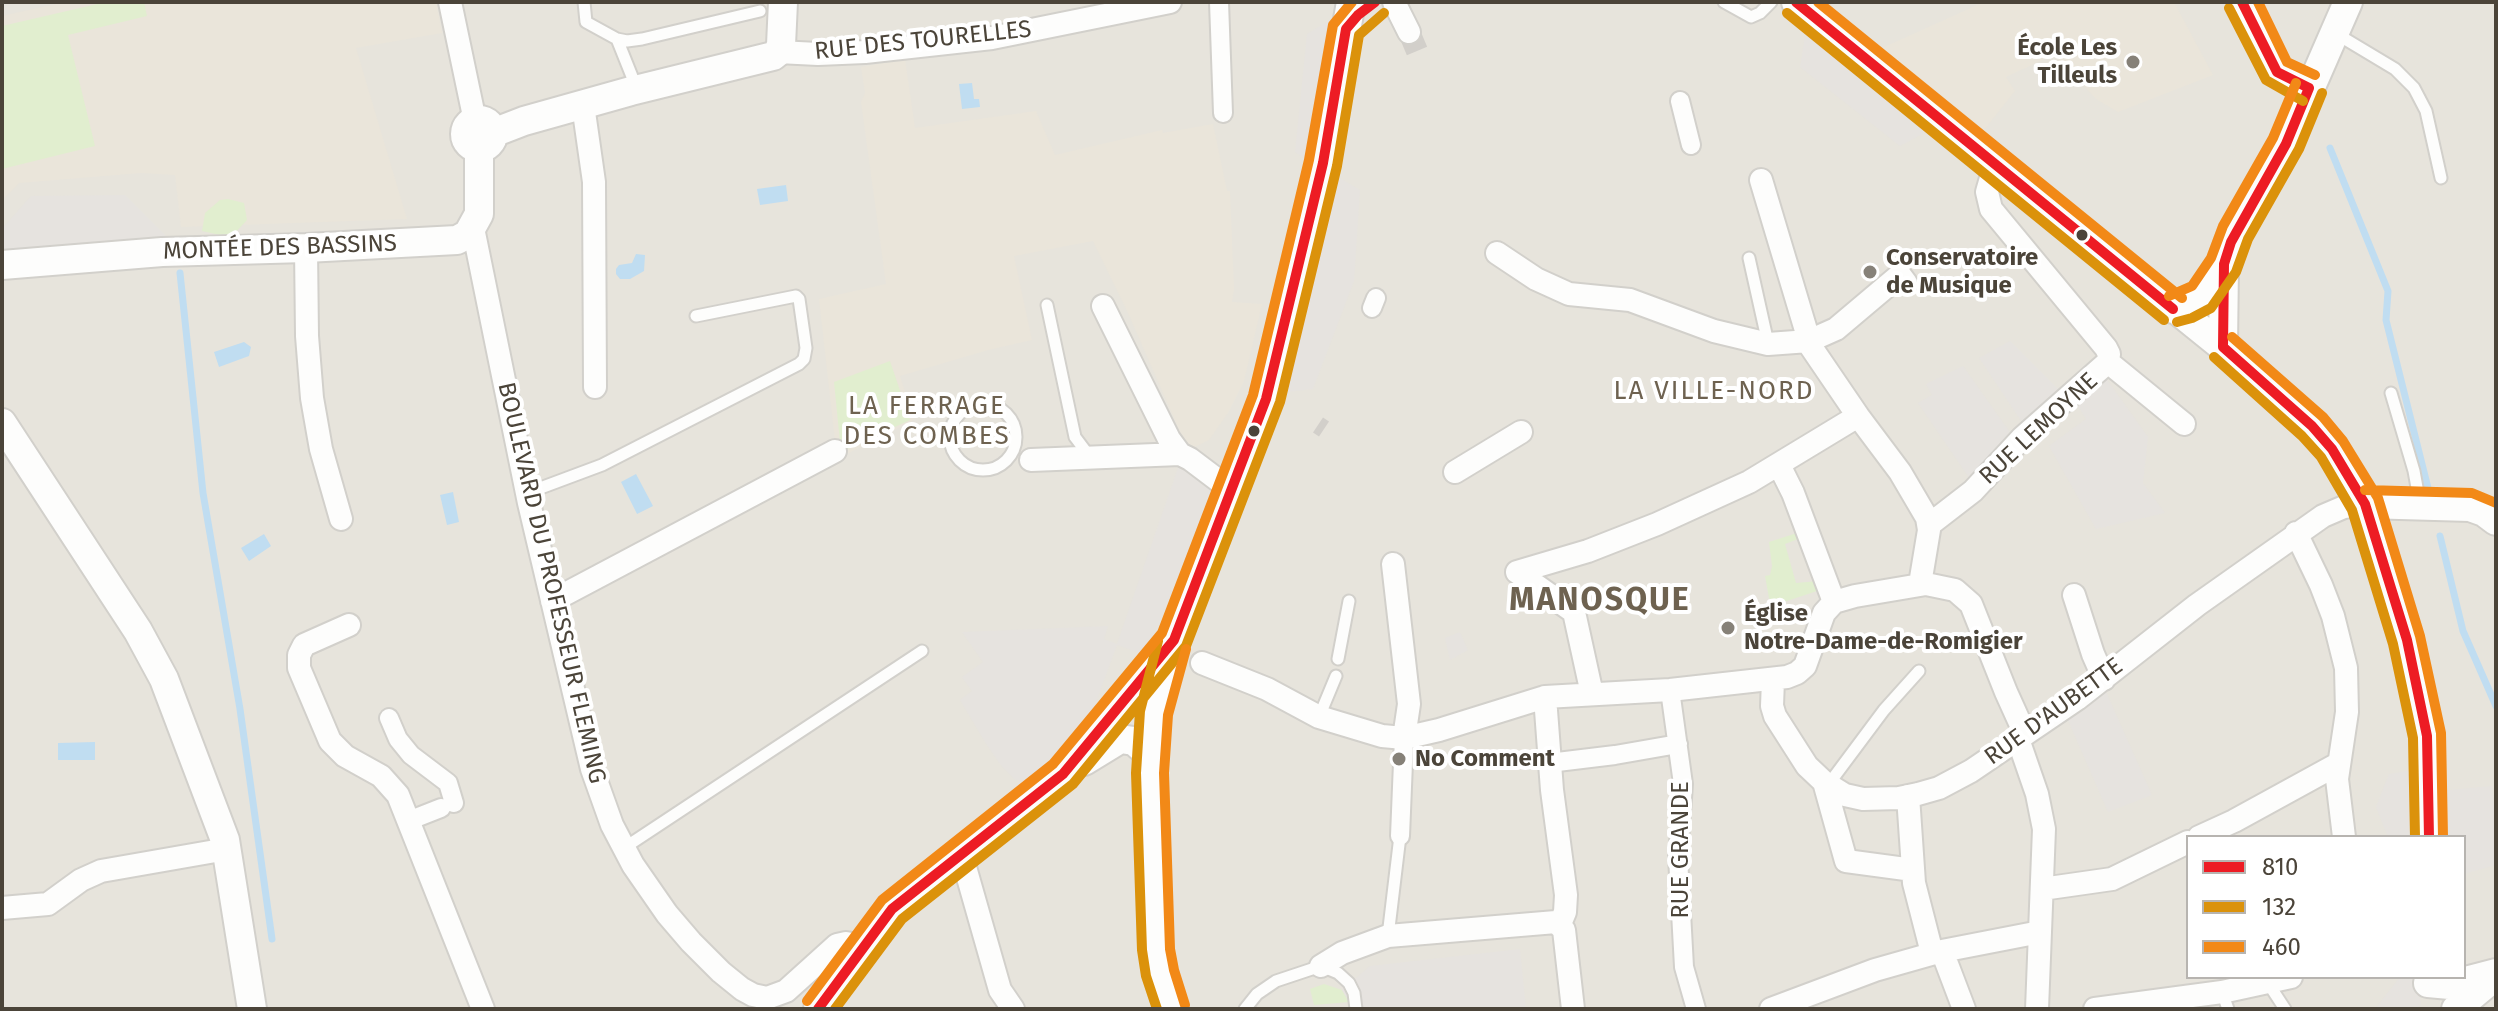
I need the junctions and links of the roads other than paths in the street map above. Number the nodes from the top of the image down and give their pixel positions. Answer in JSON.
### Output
{"nodes":[{"id":1,"x":450,"y":2,"type":"edge"},
{"id":2,"x":584,"y":2,"type":"edge"},
{"id":3,"x":1170,"y":2,"type":"edge"},
{"id":4,"x":1219,"y":2,"type":"edge"},
{"id":5,"x":1375,"y":2,"type":"edge"},
{"id":6,"x":1394,"y":2,"type":"edge"},
{"id":7,"x":1724,"y":2,"type":"edge"},
{"id":8,"x":1771,"y":2,"type":"edge"},
{"id":9,"x":1796,"y":2,"type":"edge"},
{"id":10,"x":2242,"y":2,"type":"edge"},
{"id":11,"x":2348,"y":2,"type":"edge"},
{"id":12,"x":772,"y":6,"type":"edge"},
{"id":13,"x":1349,"y":16,"type":"edge"},
{"id":14,"x":1409,"y":32,"type":"tunnel mouth"},
{"id":15,"x":2335,"y":32,"type":"junction"},
{"id":16,"x":617,"y":39,"type":"junction"},
{"id":17,"x":778,"y":52,"type":"junction"},
{"id":18,"x":2309,"y":88,"type":"junction"},
{"id":19,"x":637,"y":89,"type":"junction"},
{"id":20,"x":1680,"y":101,"type":"dead end"},
{"id":21,"x":583,"y":105,"type":"junction"},
{"id":22,"x":1223,"y":113,"type":"dead end"},
{"id":23,"x":482,"y":134,"type":"junction"},
{"id":24,"x":1685,"y":150,"type":"dead end"},
{"id":25,"x":1995,"y":164,"type":"junction"},
{"id":26,"x":2441,"y":178,"type":"dead end"},
{"id":27,"x":1761,"y":180,"type":"dead end"},
{"id":28,"x":473,"y":228,"type":"junction"},
{"id":29,"x":306,"y":248,"type":"junction"},
{"id":30,"x":1497,"y":253,"type":"dead end"},
{"id":31,"x":1749,"y":258,"type":"dead end"},
{"id":32,"x":2224,"y":264,"type":"junction"},
{"id":33,"x":2,"y":265,"type":"edge"},
{"id":34,"x":1906,"y":283,"type":"dead end"},
{"id":35,"x":1047,"y":305,"type":"dead end"},
{"id":36,"x":1103,"y":306,"type":"dead end"},
{"id":37,"x":2173,"y":309,"type":"junction"},
{"id":38,"x":696,"y":316,"type":"dead end"},
{"id":39,"x":1809,"y":341,"type":"junction"},
{"id":40,"x":1768,"y":344,"type":"junction"},
{"id":41,"x":2223,"y":347,"type":"junction"},
{"id":42,"x":2108,"y":362,"type":"junction"},
{"id":43,"x":595,"y":387,"type":"dead end"},
{"id":44,"x":2391,"y":393,"type":"dead end"},
{"id":45,"x":1858,"y":416,"type":"junction"},
{"id":46,"x":2,"y":423,"type":"edge"},
{"id":47,"x":2184,"y":424,"type":"dead end"},
{"id":48,"x":1521,"y":432,"type":"dead end"},
{"id":49,"x":835,"y":451,"type":"dead end"},
{"id":50,"x":1180,"y":454,"type":"junction"},
{"id":51,"x":1090,"y":458,"type":"junction"},
{"id":52,"x":1031,"y":460,"type":"joint"},
{"id":53,"x":1006,"y":461,"type":"junction"},
{"id":54,"x":1779,"y":465,"type":"junction"},
{"id":55,"x":1455,"y":472,"type":"dead end"},
{"id":56,"x":1231,"y":490,"type":"junction"},
{"id":57,"x":527,"y":493,"type":"junction"},
{"id":58,"x":2365,"y":504,"type":"junction"},
{"id":59,"x":2435,"y":506,"type":"junction"},
{"id":60,"x":341,"y":519,"type":"dead end"},
{"id":61,"x":2496,"y":521,"type":"edge"},
{"id":62,"x":1929,"y":525,"type":"junction"},
{"id":63,"x":2296,"y":533,"type":"junction"},
{"id":64,"x":1393,"y":564,"type":"dead end"},
{"id":65,"x":1920,"y":584,"type":"junction"},
{"id":66,"x":2074,"y":595,"type":"dead end"},
{"id":67,"x":552,"y":601,"type":"junction"},
{"id":68,"x":1349,"y":601,"type":"dead end"},
{"id":69,"x":1834,"y":602,"type":"junction"},
{"id":70,"x":349,"y":625,"type":"dead end"},
{"id":71,"x":1171,"y":647,"type":"junction"},
{"id":72,"x":922,"y":651,"type":"dead end"},
{"id":73,"x":1338,"y":659,"type":"dead end"},
{"id":74,"x":1919,"y":671,"type":"dead end"},
{"id":75,"x":1336,"y":676,"type":"dead end"},
{"id":76,"x":1143,"y":679,"type":"junction"},
{"id":77,"x":2104,"y":679,"type":"junction"},
{"id":78,"x":1773,"y":680,"type":"junction"},
{"id":79,"x":1670,"y":690,"type":"junction"},
{"id":80,"x":1592,"y":694,"type":"junction"},
{"id":81,"x":1545,"y":697,"type":"junction"},
{"id":82,"x":1154,"y":713,"type":"junction"},
{"id":83,"x":1319,"y":717,"type":"junction"},
{"id":84,"x":389,"y":718,"type":"dead end"},
{"id":85,"x":2022,"y":737,"type":"junction"},
{"id":86,"x":1404,"y":738,"type":"junction"},
{"id":87,"x":1678,"y":744,"type":"junction"},
{"id":88,"x":1150,"y":755,"type":"junction"},
{"id":89,"x":1549,"y":763,"type":"junction"},
{"id":90,"x":2338,"y":764,"type":"junction"},
{"id":91,"x":1063,"y":774,"type":"junction"},
{"id":92,"x":1826,"y":784,"type":"junction"},
{"id":93,"x":1908,"y":796,"type":"junction"},
{"id":94,"x":408,"y":821,"type":"junction"},
{"id":95,"x":2203,"y":835,"type":"edge"},
{"id":96,"x":2344,"y":835,"type":"edge"},
{"id":97,"x":2429,"y":835,"type":"edge"},
{"id":98,"x":1400,"y":836,"type":"joint"},
{"id":99,"x":2186,"y":843,"type":"edge"},
{"id":100,"x":624,"y":848,"type":"junction"},
{"id":101,"x":227,"y":849,"type":"junction"},
{"id":102,"x":961,"y":853,"type":"junction"},
{"id":103,"x":1913,"y":870,"type":"junction"},
{"id":104,"x":2042,"y":889,"type":"junction"},
{"id":105,"x":2,"y":908,"type":"edge"},
{"id":106,"x":1560,"y":924,"type":"junction"},
{"id":107,"x":2040,"y":932,"type":"junction"},
{"id":108,"x":1388,"y":936,"type":"junction"},
{"id":109,"x":863,"y":946,"type":"junction"},
{"id":110,"x":1937,"y":952,"type":"junction"},
{"id":111,"x":1321,"y":966,"type":"junction"},
{"id":112,"x":1160,"y":973,"type":"junction"},
{"id":113,"x":2496,"y":974,"type":"edge"},
{"id":114,"x":2275,"y":980,"type":"edge"},
{"id":115,"x":2428,"y":990,"type":"edge"},
{"id":116,"x":2225,"y":1000,"type":"edge"},
{"id":117,"x":758,"y":1003,"type":"edge"},
{"id":118,"x":1689,"y":1007,"type":"edge"},
{"id":119,"x":1774,"y":1007,"type":"edge"},
{"id":120,"x":252,"y":1009,"type":"edge"},
{"id":121,"x":483,"y":1009,"type":"edge"},
{"id":122,"x":818,"y":1009,"type":"edge"},
{"id":123,"x":1013,"y":1009,"type":"edge"},
{"id":124,"x":1172,"y":1009,"type":"edge"},
{"id":125,"x":1187,"y":1009,"type":"edge"},
{"id":126,"x":1245,"y":1009,"type":"edge"},
{"id":127,"x":1356,"y":1009,"type":"edge"},
{"id":128,"x":1573,"y":1009,"type":"edge"},
{"id":129,"x":1964,"y":1009,"type":"edge"},
{"id":130,"x":2037,"y":1009,"type":"edge"},
{"id":131,"x":2095,"y":1009,"type":"edge"},
{"id":132,"x":2285,"y":1009,"type":"edge"},
{"id":133,"x":2456,"y":1009,"type":"edge"}],
"edges":[{"from":1,"to":23,"type":"street"},
{"from":2,"to":16,"type":"lane"},
{"from":3,"to":17,"type":"street","name":"RUE DES TOURELLES"},
{"from":4,"to":22,"type":"street"},
{"from":5,"to":13,"type":"street"},
{"from":6,"to":14,"type":"street"},
{"from":7,"to":8,"type":"lane"},
{"from":9,"to":25,"type":"street"},
{"from":10,"to":18,"type":"street"},
{"from":11,"to":15,"type":"street"},
{"from":12,"to":16,"type":"lane"},
{"from":12,"to":17,"type":"street"},
{"from":13,"to":56,"type":"street"},
{"from":15,"to":18,"type":"street"},
{"from":15,"to":26,"type":"lane"},
{"from":16,"to":19,"type":"lane"},
{"from":17,"to":19,"type":"street","name":"RUE DES TOURELLES"},
{"from":18,"to":32,"type":"street"},
{"from":19,"to":21,"type":"street","name":"RUE DES TOURELLES"},
{"from":20,"to":24,"type":"street"},
{"from":21,"to":23,"type":"street","name":"RUE DES TOURELLES"},
{"from":21,"to":43,"type":"street"},
{"from":23,"to":28,"type":"street"},
{"from":25,"to":37,"type":"street"},
{"from":25,"to":42,"type":"street"},
{"from":27,"to":39,"type":"street"},
{"from":28,"to":29,"type":"street","name":"MONTÉE DES BASSINS"},
{"from":28,"to":57,"type":"street","name":"BOULEVARD DU PROFESSEUR FLEMING"},
{"from":29,"to":33,"type":"street","name":"MONTÉE DES BASSINS"},
{"from":29,"to":60,"type":"street"},
{"from":30,"to":40,"type":"street"},
{"from":31,"to":40,"type":"lane"},
{"from":32,"to":37,"type":"street"},
{"from":32,"to":41,"type":"street"},
{"from":34,"to":39,"type":"street"},
{"from":35,"to":51,"type":"lane"},
{"from":36,"to":50,"type":"street"},
{"from":37,"to":41,"type":"street"},
{"from":38,"to":57,"type":"lane"},
{"from":39,"to":40,"type":"street"},
{"from":39,"to":45,"type":"street"},
{"from":41,"to":58,"type":"street"},
{"from":42,"to":47,"type":"street","name":"RUE LEMOYNE"},
{"from":42,"to":62,"type":"street","name":"RUE LEMOYNE"},
{"from":44,"to":59,"type":"lane"},
{"from":45,"to":54,"type":"street"},
{"from":45,"to":62,"type":"street"},
{"from":46,"to":101,"type":"street"},
{"from":48,"to":55,"type":"street"},
{"from":49,"to":67,"type":"street"},
{"from":50,"to":51,"type":"street"},
{"from":50,"to":56,"type":"street"},
{"from":51,"to":52,"type":"street"},
{"from":52,"to":53,"type":"lane"},
{"from":53,"to":53,"type":"lane"},
{"from":54,"to":69,"type":"street"},
{"from":54,"to":80,"type":"street"},
{"from":56,"to":71,"type":"street"},
{"from":57,"to":67,"type":"street","name":"BOULEVARD DU PROFESSEUR FLEMING"},
{"from":58,"to":59,"type":"street"},
{"from":58,"to":63,"type":"street","name":"RUE D'AUBETTE"},
{"from":58,"to":97,"type":"street"},
{"from":59,"to":61,"type":"street"},
{"from":62,"to":65,"type":"street"},
{"from":63,"to":77,"type":"street","name":"RUE D'AUBETTE"},
{"from":63,"to":90,"type":"street"},
{"from":64,"to":86,"type":"street"},
{"from":65,"to":69,"type":"street"},
{"from":65,"to":85,"type":"street"},
{"from":66,"to":77,"type":"street"},
{"from":67,"to":100,"type":"street","name":"BOULEVARD DU PROFESSEUR FLEMING"},
{"from":68,"to":73,"type":"lane"},
{"from":69,"to":78,"type":"street"},
{"from":70,"to":94,"type":"street"},
{"from":71,"to":76,"type":"street"},
{"from":71,"to":82,"type":"street"},
{"from":71,"to":83,"type":"street"},
{"from":72,"to":100,"type":"lane"},
{"from":74,"to":92,"type":"lane"},
{"from":75,"to":83,"type":"lane"},
{"from":76,"to":82,"type":"street"},
{"from":76,"to":91,"type":"street"},
{"from":77,"to":85,"type":"street","name":"RUE D'AUBETTE"},
{"from":78,"to":79,"type":"street"},
{"from":78,"to":92,"type":"street","name":"RUE D'AUBETTE"},
{"from":79,"to":80,"type":"street"},
{"from":79,"to":87,"type":"street","name":"RUE GRANDE"},
{"from":80,"to":81,"type":"street"},
{"from":81,"to":86,"type":"street"},
{"from":81,"to":89,"type":"street"},
{"from":82,"to":88,"type":"street"},
{"from":83,"to":86,"type":"street"},
{"from":84,"to":94,"type":"street"},
{"from":85,"to":93,"type":"street","name":"RUE D'AUBETTE"},
{"from":85,"to":104,"type":"street"},
{"from":86,"to":98,"type":"street"},
{"from":87,"to":89,"type":"street"},
{"from":87,"to":118,"type":"street","name":"RUE GRANDE"},
{"from":88,"to":91,"type":"street"},
{"from":88,"to":112,"type":"street"},
{"from":89,"to":106,"type":"street"},
{"from":90,"to":95,"type":"street"},
{"from":90,"to":96,"type":"street"},
{"from":91,"to":102,"type":"street"},
{"from":92,"to":93,"type":"street","name":"RUE D'AUBETTE"},
{"from":92,"to":103,"type":"street"},
{"from":93,"to":103,"type":"street"},
{"from":94,"to":121,"type":"street"},
{"from":98,"to":108,"type":"lane"},
{"from":99,"to":104,"type":"street"},
{"from":100,"to":117,"type":"street","name":"BOULEVARD DU PROFESSEUR FLEMING"},
{"from":101,"to":105,"type":"street"},
{"from":101,"to":120,"type":"street"},
{"from":102,"to":109,"type":"street"},
{"from":102,"to":123,"type":"street"},
{"from":103,"to":110,"type":"street"},
{"from":104,"to":107,"type":"street"},
{"from":106,"to":108,"type":"street"},
{"from":106,"to":128,"type":"street"},
{"from":107,"to":110,"type":"street"},
{"from":107,"to":130,"type":"street"},
{"from":108,"to":111,"type":"street"},
{"from":109,"to":117,"type":"street","name":"BOULEVARD DU PROFESSEUR FLEMING"},
{"from":109,"to":122,"type":"street"},
{"from":110,"to":119,"type":"street"},
{"from":110,"to":129,"type":"street"},
{"from":111,"to":126,"type":"lane"},
{"from":111,"to":127,"type":"lane"},
{"from":112,"to":124,"type":"street"},
{"from":112,"to":125,"type":"street"},
{"from":113,"to":115,"type":"street"},
{"from":113,"to":133,"type":"street"},
{"from":114,"to":116,"type":"street"},
{"from":114,"to":132,"type":"lane"},
{"from":116,"to":131,"type":"street"}]}
